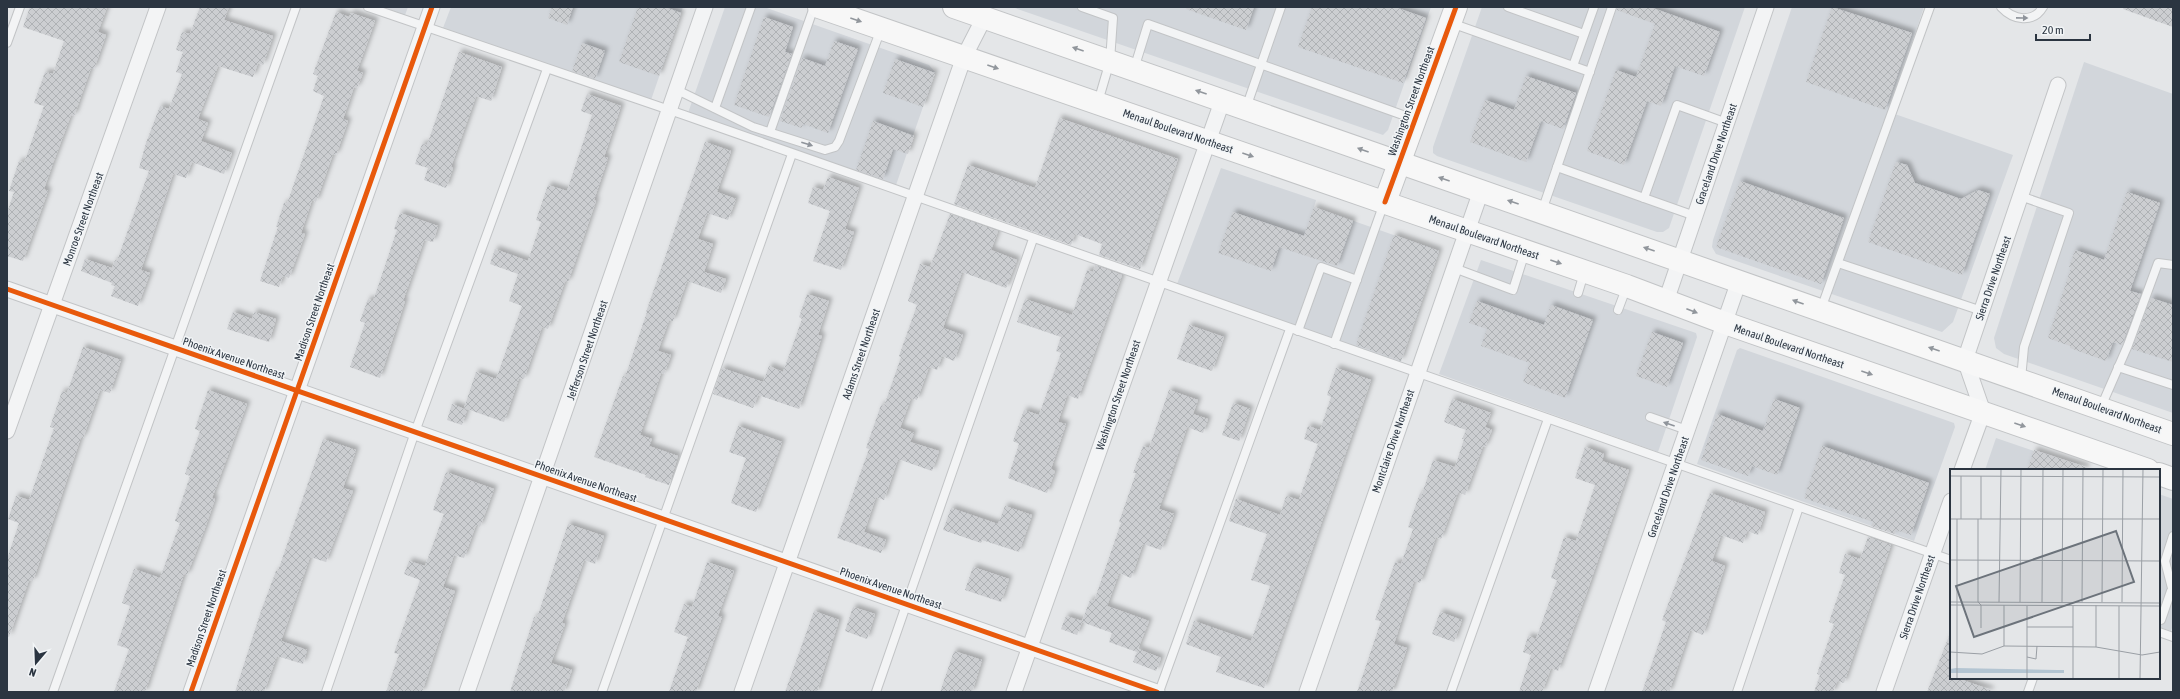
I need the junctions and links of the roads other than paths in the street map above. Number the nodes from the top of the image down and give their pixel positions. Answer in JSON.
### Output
{"nodes":[{"id":1,"x":20,"y":7,"type":"edge"},
{"id":2,"x":158,"y":7,"type":"edge"},
{"id":3,"x":296,"y":7,"type":"edge"},
{"id":4,"x":368,"y":7,"type":"edge"},
{"id":5,"x":432,"y":7,"type":"edge"},
{"id":6,"x":705,"y":7,"type":"edge"},
{"id":7,"x":751,"y":7,"type":"edge"},
{"id":8,"x":954,"y":7,"type":"edge"},
{"id":9,"x":1082,"y":7,"type":"edge"},
{"id":10,"x":1281,"y":7,"type":"edge"},
{"id":11,"x":1508,"y":7,"type":"edge"},
{"id":12,"x":1594,"y":7,"type":"edge"},
{"id":13,"x":1612,"y":7,"type":"edge"},
{"id":14,"x":1766,"y":7,"type":"edge"},
{"id":15,"x":1930,"y":7,"type":"edge"},
{"id":16,"x":2001,"y":7,"type":"edge"},
{"id":17,"x":2044,"y":7,"type":"edge"},
{"id":18,"x":822,"y":8,"type":"edge"},
{"id":19,"x":987,"y":12,"type":"edge"},
{"id":20,"x":1453,"y":15,"type":"edge"},
{"id":21,"x":425,"y":27,"type":"junction"},
{"id":22,"x":881,"y":28,"type":"junction"},
{"id":23,"x":1584,"y":34,"type":"junction"},
{"id":24,"x":7,"y":43,"type":"edge"},
{"id":25,"x":964,"y":57,"type":"junction"},
{"id":26,"x":1110,"y":60,"type":"junction"},
{"id":27,"x":1261,"y":65,"type":"junction"},
{"id":28,"x":1573,"y":66,"type":"junction"},
{"id":29,"x":547,"y":69,"type":"junction"},
{"id":30,"x":1134,"y":69,"type":"junction"},
{"id":31,"x":1590,"y":72,"type":"junction"},
{"id":32,"x":2058,"y":85,"type":"dead end"},
{"id":33,"x":676,"y":90,"type":"junction"},
{"id":34,"x":1223,"y":99,"type":"junction"},
{"id":35,"x":1098,"y":103,"type":"junction"},
{"id":36,"x":715,"y":108,"type":"junction"},
{"id":37,"x":1246,"y":108,"type":"junction"},
{"id":38,"x":670,"y":110,"type":"junction"},
{"id":39,"x":1415,"y":119,"type":"junction"},
{"id":40,"x":1726,"y":123,"type":"junction"},
{"id":41,"x":770,"y":132,"type":"junction"},
{"id":42,"x":1208,"y":141,"type":"junction"},
{"id":43,"x":792,"y":154,"type":"junction"},
{"id":44,"x":1399,"y":163,"type":"junction"},
{"id":45,"x":1557,"y":168,"type":"junction"},
{"id":46,"x":1481,"y":191,"type":"junction"},
{"id":47,"x":2020,"y":196,"type":"junction"},
{"id":48,"x":915,"y":197,"type":"junction"},
{"id":49,"x":1644,"y":198,"type":"junction"},
{"id":50,"x":1385,"y":202,"type":"junction"},
{"id":51,"x":1542,"y":212,"type":"junction"},
{"id":52,"x":1695,"y":216,"type":"junction"},
{"id":53,"x":1467,"y":231,"type":"junction"},
{"id":54,"x":1033,"y":239,"type":"junction"},
{"id":55,"x":1525,"y":252,"type":"junction"},
{"id":56,"x":1680,"y":260,"type":"junction"},
{"id":57,"x":1838,"y":263,"type":"junction"},
{"id":58,"x":2173,"y":265,"type":"edge"},
{"id":59,"x":1454,"y":268,"type":"junction"},
{"id":60,"x":1585,"y":272,"type":"junction"},
{"id":61,"x":1357,"y":280,"type":"junction"},
{"id":62,"x":1739,"y":281,"type":"junction"},
{"id":63,"x":1158,"y":282,"type":"junction"},
{"id":64,"x":1627,"y":286,"type":"junction"},
{"id":65,"x":7,"y":289,"type":"edge"},
{"id":66,"x":1578,"y":293,"type":"dead end"},
{"id":67,"x":1666,"y":301,"type":"junction"},
{"id":68,"x":52,"y":305,"type":"junction"},
{"id":69,"x":1618,"y":310,"type":"dead end"},
{"id":70,"x":1821,"y":310,"type":"junction"},
{"id":71,"x":1982,"y":311,"type":"junction"},
{"id":72,"x":1725,"y":323,"type":"junction"},
{"id":73,"x":1294,"y":330,"type":"junction"},
{"id":74,"x":1334,"y":344,"type":"junction"},
{"id":75,"x":174,"y":348,"type":"junction"},
{"id":76,"x":1965,"y":360,"type":"junction"},
{"id":77,"x":2118,"y":367,"type":"junction"},
{"id":78,"x":1417,"y":373,"type":"junction"},
{"id":79,"x":2021,"y":380,"type":"junction"},
{"id":80,"x":2173,"y":385,"type":"edge"},
{"id":81,"x":296,"y":391,"type":"junction"},
{"id":82,"x":2100,"y":408,"type":"junction"},
{"id":83,"x":1983,"y":412,"type":"junction"},
{"id":84,"x":1650,"y":417,"type":"dead end"},
{"id":85,"x":1548,"y":418,"type":"junction"},
{"id":86,"x":1687,"y":430,"type":"junction"},
{"id":87,"x":7,"y":431,"type":"edge"},
{"id":88,"x":415,"y":432,"type":"junction"},
{"id":89,"x":2173,"y":434,"type":"edge"},
{"id":90,"x":1676,"y":464,"type":"junction"},
{"id":91,"x":1962,"y":469,"type":"edge"},
{"id":92,"x":2145,"y":469,"type":"edge"},
{"id":93,"x":2160,"y":474,"type":"edge"},
{"id":94,"x":542,"y":477,"type":"junction"},
{"id":95,"x":2173,"y":479,"type":"edge"},
{"id":96,"x":1950,"y":504,"type":"edge"},
{"id":97,"x":1799,"y":507,"type":"junction"},
{"id":98,"x":662,"y":519,"type":"junction"},
{"id":99,"x":2173,"y":536,"type":"edge"},
{"id":100,"x":1933,"y":553,"type":"junction"},
{"id":101,"x":1950,"y":560,"type":"edge"},
{"id":102,"x":2162,"y":560,"type":"edge"},
{"id":103,"x":789,"y":563,"type":"junction"},
{"id":104,"x":2172,"y":592,"type":"edge"},
{"id":105,"x":906,"y":604,"type":"junction"},
{"id":106,"x":2162,"y":620,"type":"dead end"},
{"id":107,"x":2160,"y":632,"type":"edge"},
{"id":108,"x":2173,"y":637,"type":"edge"},
{"id":109,"x":1029,"y":648,"type":"junction"},
{"id":110,"x":2033,"y":679,"type":"edge"},
{"id":111,"x":53,"y":692,"type":"edge"},
{"id":112,"x":191,"y":692,"type":"edge"},
{"id":113,"x":326,"y":692,"type":"edge"},
{"id":114,"x":467,"y":692,"type":"edge"},
{"id":115,"x":602,"y":692,"type":"edge"},
{"id":116,"x":742,"y":692,"type":"edge"},
{"id":117,"x":876,"y":692,"type":"edge"},
{"id":118,"x":1014,"y":692,"type":"edge"},
{"id":119,"x":1158,"y":692,"type":"edge"},
{"id":120,"x":1308,"y":692,"type":"edge"},
{"id":121,"x":1451,"y":692,"type":"edge"},
{"id":122,"x":1596,"y":692,"type":"edge"},
{"id":123,"x":1737,"y":692,"type":"edge"},
{"id":124,"x":1884,"y":692,"type":"edge"},
{"id":125,"x":2028,"y":692,"type":"edge"}],
"edges":[{"from":1,"to":24,"type":"lane"},
{"from":2,"to":68,"type":"street","name":"Monroe Street Northeast"},
{"from":3,"to":75,"type":"lane"},
{"from":4,"to":21,"type":"lane"},
{"from":5,"to":21,"type":"street","name":"Madison Street Northeast"},
{"from":6,"to":33,"type":"street","name":"Jefferson Street Northeast"},
{"from":7,"to":36,"type":"lane"},
{"from":8,"to":19,"type":"main road","name":"Menaul Boulevard Northeast"},
{"from":9,"to":26,"type":"lane"},
{"from":10,"to":27,"type":"lane"},
{"from":11,"to":23,"type":"lane"},
{"from":12,"to":23,"type":"lane"},
{"from":13,"to":31,"type":"lane"},
{"from":14,"to":40,"type":"street","name":"Graceland Drive Northeast"},
{"from":15,"to":57,"type":"lane"},
{"from":16,"to":17,"type":"lane","one_way":true},
{"from":18,"to":22,"type":"main road","name":"Menaul Boulevard Northeast","one_way":true},
{"from":18,"to":41,"type":"lane"},
{"from":19,"to":25,"type":"street","name":"Adams Street Northeast"},
{"from":26,"to":19,"type":"main road","name":"Menaul Boulevard Northeast","one_way":true},
{"from":20,"to":28,"type":"lane"},
{"from":20,"to":39,"type":"main road","name":"Washington Street Northeast"},
{"from":21,"to":29,"type":"lane"},
{"from":21,"to":81,"type":"street","name":"Madison Street Northeast"},
{"from":22,"to":25,"type":"main road","name":"Menaul Boulevard Northeast"},
{"from":41,"to":22,"type":"lane","one_way":true},
{"from":23,"to":28,"type":"lane"},
{"from":25,"to":35,"type":"main road","name":"Menaul Boulevard Northeast","one_way":true},
{"from":25,"to":48,"type":"street","name":"Adams Street Northeast"},
{"from":26,"to":30,"type":"main road","name":"Menaul Boulevard Northeast"},
{"from":26,"to":35,"type":"lane"},
{"from":27,"to":30,"type":"lane"},
{"from":27,"to":37,"type":"lane"},
{"from":27,"to":39,"type":"lane"},
{"from":28,"to":31,"type":"lane"},
{"from":29,"to":38,"type":"lane"},
{"from":29,"to":88,"type":"lane"},
{"from":34,"to":30,"type":"main road","name":"Menaul Boulevard Northeast","one_way":true},
{"from":31,"to":45,"type":"lane"},
{"from":32,"to":47,"type":"street","name":"Sierra Drive Northeast"},
{"from":33,"to":36,"type":"lane"},
{"from":33,"to":38,"type":"street","name":"Jefferson Street Northeast"},
{"from":34,"to":37,"type":"main road","name":"Menaul Boulevard Northeast"},
{"from":34,"to":42,"type":"street","name":"Washington Street Northeast"},
{"from":35,"to":42,"type":"main road","name":"Menaul Boulevard Northeast"},
{"from":36,"to":41,"type":"lane"},
{"from":44,"to":37,"type":"main road","name":"Menaul Boulevard Northeast","one_way":true},
{"from":38,"to":43,"type":"lane"},
{"from":38,"to":94,"type":"street","name":"Jefferson Street Northeast"},
{"from":39,"to":44,"type":"main road","name":"Washington Street Northeast"},
{"from":40,"to":49,"type":"lane"},
{"from":40,"to":52,"type":"street","name":"Graceland Drive Northeast"},
{"from":42,"to":50,"type":"main road","name":"Menaul Boulevard Northeast","one_way":true},
{"from":42,"to":63,"type":"street","name":"Washington Street Northeast"},
{"from":43,"to":48,"type":"lane"},
{"from":43,"to":98,"type":"lane"},
{"from":46,"to":44,"type":"main road","name":"Menaul Boulevard Northeast","one_way":true},
{"from":44,"to":50,"type":"main road","name":"Washington Street Northeast"},
{"from":45,"to":49,"type":"lane"},
{"from":45,"to":51,"type":"lane"},
{"from":51,"to":46,"type":"main road","name":"Menaul Boulevard Northeast","one_way":true},
{"from":46,"to":53,"type":"street","name":"Montclaire Drive Northeast"},
{"from":47,"to":71,"type":"street","name":"Sierra Drive Northeast"},
{"from":47,"to":79,"type":"lane"},
{"from":48,"to":54,"type":"lane"},
{"from":48,"to":103,"type":"street","name":"Adams Street Northeast"},
{"from":49,"to":52,"type":"lane"},
{"from":50,"to":53,"type":"main road","name":"Menaul Boulevard Northeast"},
{"from":50,"to":61,"type":"lane"},
{"from":56,"to":51,"type":"main road","name":"Menaul Boulevard Northeast","one_way":true},
{"from":52,"to":56,"type":"street","name":"Graceland Drive Northeast"},
{"from":53,"to":55,"type":"main road","name":"Menaul Boulevard Northeast"},
{"from":53,"to":59,"type":"street","name":"Montclaire Drive Northeast"},
{"from":54,"to":63,"type":"lane"},
{"from":54,"to":105,"type":"lane"},
{"from":55,"to":59,"type":"lane"},
{"from":55,"to":60,"type":"main road","name":"Menaul Boulevard Northeast","one_way":true},
{"from":56,"to":62,"type":"main road","name":"Menaul Boulevard Northeast"},
{"from":56,"to":67,"type":"street","name":"Graceland Drive Northeast"},
{"from":57,"to":70,"type":"lane"},
{"from":57,"to":71,"type":"lane"},
{"from":58,"to":77,"type":"lane"},
{"from":59,"to":78,"type":"street","name":"Montclaire Drive Northeast"},
{"from":60,"to":64,"type":"main road","name":"Menaul Boulevard Northeast"},
{"from":60,"to":66,"type":"lane"},
{"from":61,"to":73,"type":"lane"},
{"from":61,"to":74,"type":"lane"},
{"from":70,"to":62,"type":"main road","name":"Menaul Boulevard Northeast","one_way":true},
{"from":62,"to":72,"type":"street","name":"Graceland Drive Northeast"},
{"from":63,"to":73,"type":"lane"},
{"from":63,"to":109,"type":"street","name":"Washington Street Northeast"},
{"from":64,"to":67,"type":"main road","name":"Menaul Boulevard Northeast"},
{"from":64,"to":69,"type":"lane"},
{"from":65,"to":68,"type":"street","name":"Phoenix Avenue Northeast"},
{"from":67,"to":72,"type":"main road","name":"Menaul Boulevard Northeast","one_way":true},
{"from":68,"to":75,"type":"street","name":"Phoenix Avenue Northeast"},
{"from":68,"to":87,"type":"street","name":"Monroe Street Northeast"},
{"from":76,"to":70,"type":"main road","name":"Menaul Boulevard Northeast","one_way":true},
{"from":71,"to":76,"type":"street","name":"Sierra Drive Northeast"},
{"from":72,"to":83,"type":"main road","name":"Menaul Boulevard Northeast","one_way":true},
{"from":72,"to":86,"type":"street","name":"Graceland Drive Northeast"},
{"from":73,"to":74,"type":"lane"},
{"from":73,"to":119,"type":"lane"},
{"from":74,"to":78,"type":"lane"},
{"from":75,"to":81,"type":"street","name":"Phoenix Avenue Northeast"},
{"from":75,"to":111,"type":"lane"},
{"from":76,"to":79,"type":"main road","name":"Menaul Boulevard Northeast"},
{"from":76,"to":83,"type":"street"},
{"from":77,"to":80,"type":"lane"},
{"from":77,"to":82,"type":"lane"},
{"from":78,"to":85,"type":"lane"},
{"from":78,"to":120,"type":"street","name":"Montclaire Drive Northeast"},
{"from":79,"to":82,"type":"main road","name":"Menaul Boulevard Northeast"},
{"from":81,"to":88,"type":"street","name":"Phoenix Avenue Northeast"},
{"from":81,"to":112,"type":"street","name":"Madison Street Northeast"},
{"from":82,"to":89,"type":"main road","name":"Menaul Boulevard Northeast"},
{"from":83,"to":91,"type":"street"},
{"from":83,"to":92,"type":"main road","name":"Menaul Boulevard Northeast","one_way":true},
{"from":86,"to":84,"type":"lane","one_way":true},
{"from":85,"to":90,"type":"lane"},
{"from":85,"to":121,"type":"lane"},
{"from":86,"to":90,"type":"street","name":"Graceland Drive Northeast"},
{"from":88,"to":94,"type":"street","name":"Phoenix Avenue Northeast"},
{"from":88,"to":113,"type":"lane"},
{"from":90,"to":97,"type":"lane"},
{"from":90,"to":122,"type":"street","name":"Graceland Drive Northeast"},
{"from":93,"to":95,"type":"main road"},
{"from":94,"to":98,"type":"street","name":"Phoenix Avenue Northeast"},
{"from":94,"to":114,"type":"street","name":"Jefferson Street Northeast"},
{"from":96,"to":100,"type":"street","name":"Sierra Drive Northeast"},
{"from":97,"to":100,"type":"lane"},
{"from":97,"to":123,"type":"lane"},
{"from":98,"to":103,"type":"street","name":"Phoenix Avenue Northeast"},
{"from":98,"to":115,"type":"lane"},
{"from":99,"to":102,"type":"lane"},
{"from":100,"to":101,"type":"lane"},
{"from":100,"to":124,"type":"street","name":"Sierra Drive Northeast"},
{"from":102,"to":104,"type":"lane"},
{"from":103,"to":105,"type":"street","name":"Phoenix Avenue Northeast"},
{"from":103,"to":116,"type":"street","name":"Adams Street Northeast"},
{"from":104,"to":106,"type":"lane"},
{"from":105,"to":109,"type":"street","name":"Phoenix Avenue Northeast"},
{"from":105,"to":117,"type":"lane"},
{"from":107,"to":108,"type":"lane"},
{"from":109,"to":118,"type":"street","name":"Washington Street Northeast"},
{"from":109,"to":119,"type":"street","name":"Phoenix Avenue Northeast"},
{"from":110,"to":125,"type":"lane"}]}
